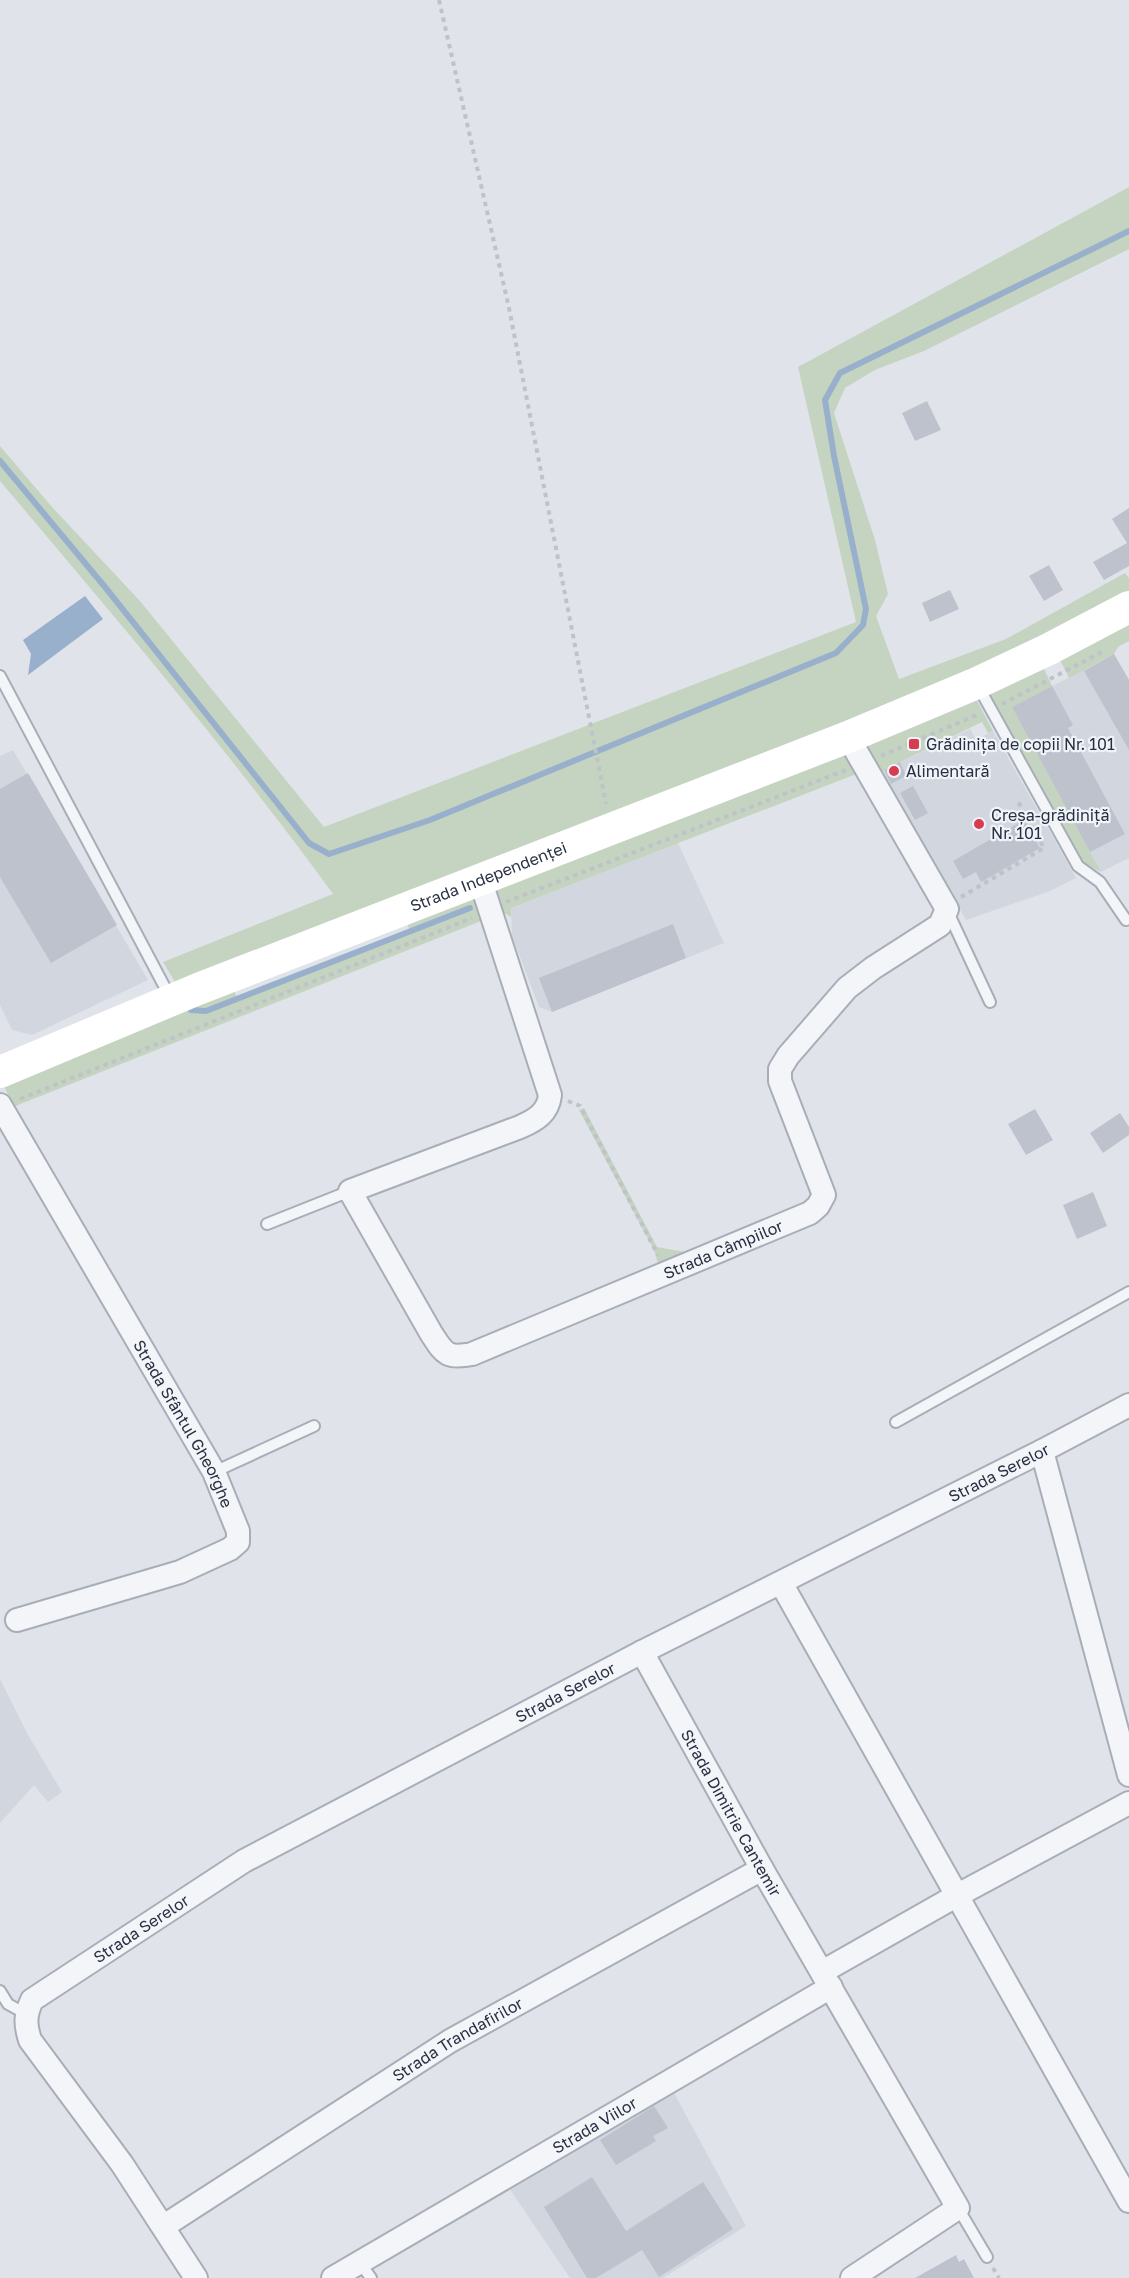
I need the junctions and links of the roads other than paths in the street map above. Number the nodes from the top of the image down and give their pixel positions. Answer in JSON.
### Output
{"nodes":[{"id":1,"x":1129,"y":607,"type":"edge"},
{"id":2,"x":0,"y":676,"type":"edge"},
{"id":3,"x":984,"y":696,"type":"junction"},
{"id":4,"x":856,"y":750,"type":"junction"},
{"id":5,"x":480,"y":879,"type":"junction"},
{"id":6,"x":947,"y":909,"type":"junction"},
{"id":7,"x":1126,"y":920,"type":"dead end"},
{"id":8,"x":171,"y":1000,"type":"junction"},
{"id":9,"x":990,"y":1002,"type":"dead end"},
{"id":10,"x":0,"y":1072,"type":"edge"},
{"id":11,"x":0,"y":1106,"type":"edge"},
{"id":12,"x":350,"y":1191,"type":"junction"},
{"id":13,"x":267,"y":1224,"type":"dead end"},
{"id":14,"x":1129,"y":1292,"type":"edge"},
{"id":15,"x":1129,"y":1405,"type":"edge"},
{"id":16,"x":896,"y":1422,"type":"dead end"},
{"id":17,"x":314,"y":1426,"type":"dead end"},
{"id":18,"x":1042,"y":1451,"type":"junction"},
{"id":19,"x":214,"y":1472,"type":"junction"},
{"id":20,"x":781,"y":1583,"type":"junction"},
{"id":21,"x":17,"y":1620,"type":"dead end"},
{"id":22,"x":642,"y":1652,"type":"junction"},
{"id":23,"x":1129,"y":1775,"type":"edge"},
{"id":24,"x":1129,"y":1803,"type":"edge"},
{"id":25,"x":762,"y":1869,"type":"junction"},
{"id":26,"x":956,"y":1896,"type":"junction"},
{"id":27,"x":827,"y":1980,"type":"junction"},
{"id":28,"x":0,"y":1991,"type":"edge"},
{"id":29,"x":26,"y":2014,"type":"junction"},
{"id":30,"x":1129,"y":2201,"type":"edge"},
{"id":31,"x":958,"y":2208,"type":"junction"},
{"id":32,"x":164,"y":2226,"type":"junction"},
{"id":33,"x":987,"y":2257,"type":"dead end"},
{"id":34,"x":366,"y":2271,"type":"edge"},
{"id":35,"x":196,"y":2278,"type":"edge"},
{"id":36,"x":333,"y":2278,"type":"edge"},
{"id":37,"x":852,"y":2278,"type":"edge"}],
"edges":[{"from":1,"to":3,"type":"main road","name":"Strada Independenței"},
{"from":2,"to":8,"type":"lane"},
{"from":3,"to":4,"type":"main road","name":"Strada Independenței"},
{"from":3,"to":7,"type":"lane"},
{"from":4,"to":5,"type":"main road","name":"Strada Independenței"},
{"from":4,"to":6,"type":"street"},
{"from":5,"to":8,"type":"main road","name":"Strada Independenței"},
{"from":5,"to":12,"type":"street"},
{"from":6,"to":9,"type":"lane"},
{"from":6,"to":12,"type":"street","name":"Strada Câmpiilor"},
{"from":8,"to":10,"type":"main road","name":"Strada Independenței"},
{"from":11,"to":19,"type":"street","name":"Strada Sfântul Gheorghe"},
{"from":12,"to":13,"type":"lane"},
{"from":14,"to":16,"type":"lane"},
{"from":15,"to":18,"type":"street","name":"Strada Serelor"},
{"from":17,"to":19,"type":"lane"},
{"from":18,"to":20,"type":"street","name":"Strada Serelor"},
{"from":18,"to":23,"type":"street"},
{"from":19,"to":21,"type":"street","name":"Strada Sfântul Gheorghe"},
{"from":20,"to":22,"type":"street","name":"Strada Serelor"},
{"from":20,"to":26,"type":"street"},
{"from":22,"to":25,"type":"street","name":"Strada Dimitrie Cantemir"},
{"from":22,"to":29,"type":"street","name":"Strada Serelor"},
{"from":24,"to":26,"type":"street"},
{"from":25,"to":27,"type":"street","name":"Strada Dimitrie Cantemir"},
{"from":25,"to":32,"type":"street","name":"Strada Trandafirilor"},
{"from":26,"to":27,"type":"street"},
{"from":26,"to":30,"type":"street"},
{"from":27,"to":31,"type":"street","name":"Strada Dimitrie Cantemir"},
{"from":27,"to":34,"type":"street","name":"Strada Viilor"},
{"from":28,"to":29,"type":"lane"},
{"from":29,"to":32,"type":"street"},
{"from":31,"to":33,"type":"lane","name":"Strada Dimitrie Cantemir"},
{"from":31,"to":37,"type":"street"},
{"from":32,"to":35,"type":"street"},
{"from":34,"to":36,"type":"street","name":"Strada Viilor"}]}
